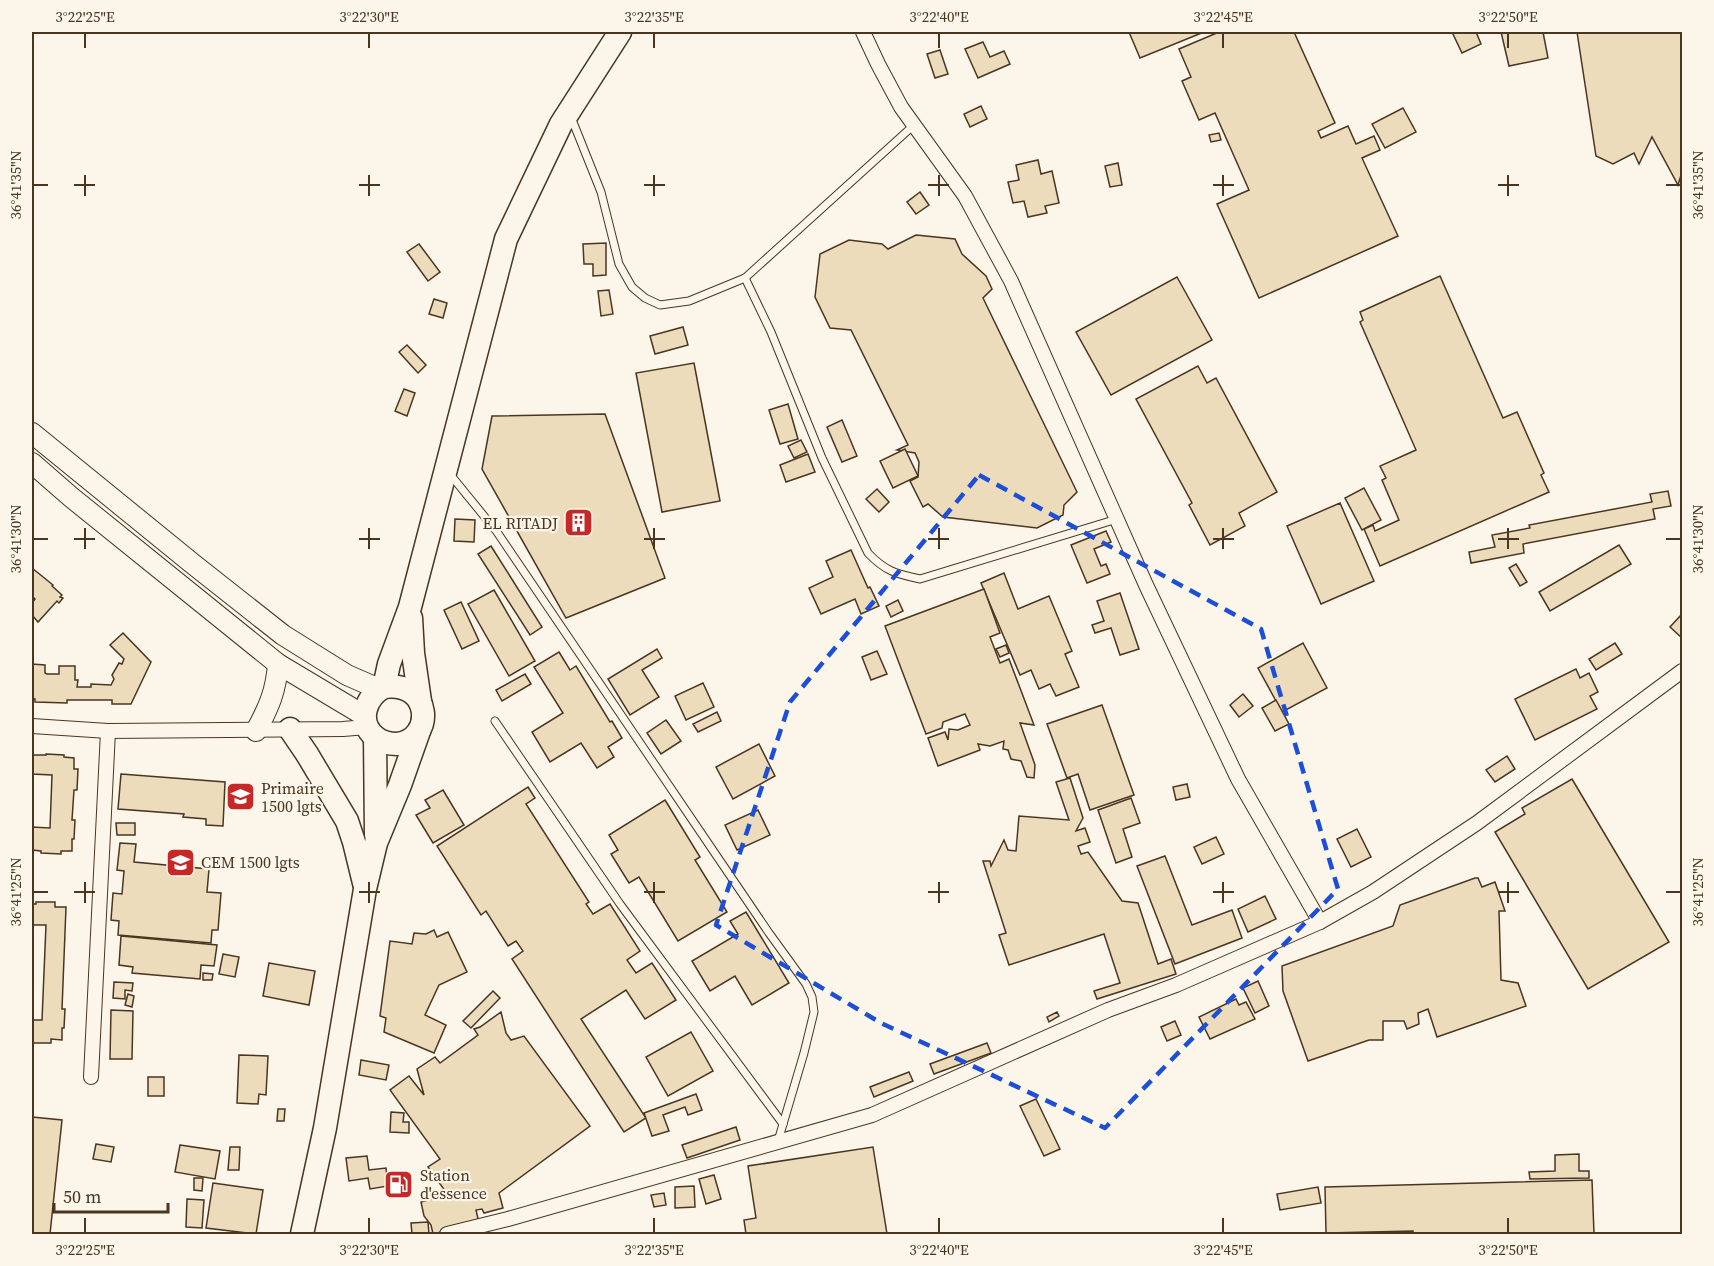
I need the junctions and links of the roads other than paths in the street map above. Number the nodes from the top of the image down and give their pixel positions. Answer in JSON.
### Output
{"nodes":[{"id":1,"x":620,"y":32,"type":"edge"},
{"id":2,"x":863,"y":32,"type":"edge"},
{"id":3,"x":569,"y":111,"type":"junction"},
{"id":4,"x":914,"y":125,"type":"junction"},
{"id":5,"x":745,"y":278,"type":"junction"},
{"id":6,"x":32,"y":433,"type":"edge"},
{"id":7,"x":32,"y":463,"type":"edge"},
{"id":8,"x":446,"y":468,"type":"junction"},
{"id":9,"x":1117,"y":519,"type":"junction"},
{"id":10,"x":410,"y":607,"type":"junction"},
{"id":11,"x":278,"y":664,"type":"junction"},
{"id":12,"x":1683,"y":671,"type":"edge"},
{"id":13,"x":382,"y":688,"type":"junction"},
{"id":14,"x":420,"y":701,"type":"junction"},
{"id":15,"x":495,"y":721,"type":"dead end"},
{"id":16,"x":32,"y":726,"type":"edge"},
{"id":17,"x":369,"y":727,"type":"junction"},
{"id":18,"x":290,"y":729,"type":"junction"},
{"id":19,"x":108,"y":731,"type":"junction"},
{"id":20,"x":256,"y":731,"type":"junction"},
{"id":21,"x":419,"y":731,"type":"junction"},
{"id":22,"x":376,"y":843,"type":"junction"},
{"id":23,"x":365,"y":889,"type":"junction"},
{"id":24,"x":1320,"y":922,"type":"junction"},
{"id":25,"x":91,"y":1077,"type":"dead end"},
{"id":26,"x":783,"y":1124,"type":"junction"},
{"id":27,"x":777,"y":1142,"type":"junction"},
{"id":28,"x":302,"y":1234,"type":"edge"},
{"id":29,"x":447,"y":1234,"type":"edge"}],
"edges":[{"from":1,"to":3,"type":"main road"},
{"from":2,"to":4,"type":"street"},
{"from":3,"to":5,"type":"lane"},
{"from":3,"to":8,"type":"main road"},
{"from":4,"to":5,"type":"lane"},
{"from":4,"to":9,"type":"street"},
{"from":5,"to":9,"type":"lane"},
{"from":6,"to":13,"type":"street"},
{"from":7,"to":11,"type":"street"},
{"from":8,"to":10,"type":"main road"},
{"from":8,"to":26,"type":"lane"},
{"from":9,"to":24,"type":"street"},
{"from":10,"to":13,"type":"main road"},
{"from":10,"to":14,"type":"main road"},
{"from":11,"to":17,"type":"street"},
{"from":11,"to":20,"type":"street"},
{"from":12,"to":24,"type":"street"},
{"from":13,"to":14,"type":"main road"},
{"from":13,"to":17,"type":"main road"},
{"from":14,"to":21,"type":"main road"},
{"from":15,"to":26,"type":"lane"},
{"from":16,"to":19,"type":"street"},
{"from":17,"to":18,"type":"street"},
{"from":17,"to":21,"type":"main road"},
{"from":17,"to":22,"type":"main road"},
{"from":18,"to":20,"type":"street"},
{"from":18,"to":23,"type":"main road"},
{"from":19,"to":20,"type":"street"},
{"from":19,"to":25,"type":"street"},
{"from":21,"to":22,"type":"main road"},
{"from":22,"to":23,"type":"main road"},
{"from":23,"to":28,"type":"main road"},
{"from":24,"to":27,"type":"street"},
{"from":26,"to":27,"type":"lane"},
{"from":27,"to":29,"type":"street"}]}
